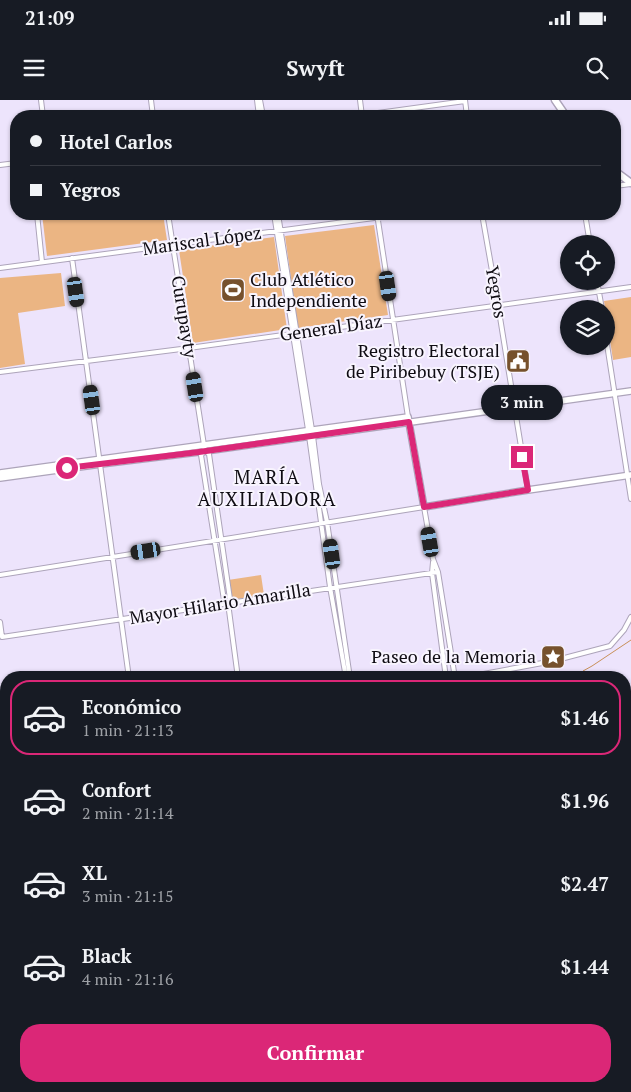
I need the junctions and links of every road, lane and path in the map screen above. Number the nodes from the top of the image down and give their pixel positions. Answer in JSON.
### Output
{"nodes":[{"id":1,"x":465,"y":101,"type":"edge"},
{"id":2,"x":403,"y":110,"type":"edge"},
{"id":3,"x":621,"y":176,"type":"edge"},
{"id":4,"x":631,"y":184,"type":"edge"},
{"id":5,"x":38,"y":220,"type":"edge"},
{"id":6,"x":169,"y":220,"type":"edge"},
{"id":7,"x":277,"y":220,"type":"edge"},
{"id":8,"x":345,"y":220,"type":"edge"},
{"id":9,"x":379,"y":220,"type":"edge"},
{"id":10,"x":483,"y":220,"type":"edge"},
{"id":11,"x":586,"y":220,"type":"edge"},
{"id":12,"x":279,"y":230,"type":"junction"},
{"id":13,"x":588,"y":235,"type":"edge"},
{"id":14,"x":173,"y":245,"type":"junction"},
{"id":15,"x":72,"y":258,"type":"junction"},
{"id":16,"x":42,"y":262,"type":"junction"},
{"id":17,"x":0,"y":268,"type":"edge"},
{"id":18,"x":631,"y":287,"type":"edge"},
{"id":19,"x":599,"y":291,"type":"junction"},
{"id":20,"x":600,"y":300,"type":"edge"},
{"id":21,"x":498,"y":305,"type":"junction"},
{"id":22,"x":393,"y":320,"type":"junction"},
{"id":23,"x":295,"y":333,"type":"junction"},
{"id":24,"x":189,"y":348,"type":"junction"},
{"id":25,"x":609,"y":355,"type":"edge"},
{"id":26,"x":86,"y":360,"type":"junction"},
{"id":27,"x":0,"y":372,"type":"edge"},
{"id":28,"x":631,"y":391,"type":"edge"},
{"id":29,"x":615,"y":393,"type":"junction"},
{"id":30,"x":514,"y":408,"type":"junction"},
{"id":31,"x":408,"y":420,"type":"junction"},
{"id":32,"x":311,"y":433,"type":"junction"},
{"id":33,"x":204,"y":448,"type":"junction"},
{"id":34,"x":100,"y":461,"type":"junction"},
{"id":35,"x":0,"y":473,"type":"edge"},
{"id":36,"x":629,"y":475,"type":"edge"},
{"id":37,"x":0,"y":478,"type":"edge"},
{"id":38,"x":528,"y":490,"type":"junction"},
{"id":39,"x":631,"y":499,"type":"edge"},
{"id":40,"x":424,"y":507,"type":"junction"},
{"id":41,"x":327,"y":522,"type":"junction"},
{"id":42,"x":322,"y":523,"type":"junction"},
{"id":43,"x":221,"y":539,"type":"junction"},
{"id":44,"x":214,"y":540,"type":"junction"},
{"id":45,"x":113,"y":557,"type":"junction"},
{"id":46,"x":433,"y":560,"type":"junction"},
{"id":47,"x":438,"y":572,"type":"junction"},
{"id":48,"x":432,"y":573,"type":"junction"},
{"id":49,"x":0,"y":575,"type":"edge"},
{"id":50,"x":336,"y":586,"type":"junction"},
{"id":51,"x":330,"y":587,"type":"junction"},
{"id":52,"x":228,"y":603,"type":"junction"},
{"id":53,"x":631,"y":617,"type":"edge"},
{"id":54,"x":121,"y":619,"type":"junction"},
{"id":55,"x":0,"y":622,"type":"edge"},
{"id":56,"x":129,"y":671,"type":"edge"},
{"id":57,"x":237,"y":671,"type":"edge"},
{"id":58,"x":345,"y":671,"type":"edge"},
{"id":59,"x":349,"y":671,"type":"edge"},
{"id":60,"x":445,"y":671,"type":"edge"},
{"id":61,"x":453,"y":671,"type":"edge"},
{"id":62,"x":499,"y":671,"type":"edge"}],
"edges":[{"from":1,"to":2,"type":"street"},
{"from":3,"to":4,"type":"main road"},
{"from":5,"to":16,"type":"street"},
{"from":6,"to":14,"type":"street","name":"Curupayty"},
{"from":7,"to":12,"type":"street"},
{"from":8,"to":12,"type":"street","name":"Mariscal López"},
{"from":9,"to":22,"type":"street"},
{"from":10,"to":21,"type":"street","name":"Yegros"},
{"from":11,"to":13,"type":"street"},
{"from":12,"to":14,"type":"street","name":"Mariscal López"},
{"from":12,"to":23,"type":"street"},
{"from":14,"to":15,"type":"street","name":"Mariscal López"},
{"from":14,"to":24,"type":"street","name":"Curupayty"},
{"from":15,"to":16,"type":"street","name":"Mariscal López"},
{"from":15,"to":26,"type":"street"},
{"from":16,"to":17,"type":"street","name":"Mariscal López"},
{"from":18,"to":19,"type":"street","name":"General Díaz"},
{"from":19,"to":20,"type":"street"},
{"from":19,"to":21,"type":"street","name":"General Díaz"},
{"from":21,"to":22,"type":"street","name":"General Díaz"},
{"from":21,"to":30,"type":"street","name":"Yegros"},
{"from":22,"to":23,"type":"street","name":"General Díaz"},
{"from":22,"to":31,"type":"street"},
{"from":23,"to":24,"type":"street","name":"General Díaz"},
{"from":23,"to":32,"type":"street"},
{"from":24,"to":26,"type":"street","name":"General Díaz"},
{"from":24,"to":33,"type":"street","name":"Curupayty"},
{"from":25,"to":29,"type":"street"},
{"from":26,"to":27,"type":"street","name":"General Díaz"},
{"from":26,"to":34,"type":"street"},
{"from":28,"to":29,"type":"street"},
{"from":29,"to":30,"type":"street"},
{"from":29,"to":36,"type":"street"},
{"from":30,"to":31,"type":"street"},
{"from":30,"to":38,"type":"street","name":"Yegros"},
{"from":31,"to":32,"type":"street"},
{"from":31,"to":40,"type":"street"},
{"from":32,"to":33,"type":"street"},
{"from":32,"to":41,"type":"street"},
{"from":32,"to":42,"type":"street"},
{"from":33,"to":34,"type":"street"},
{"from":33,"to":43,"type":"street","name":"Curupayty"},
{"from":33,"to":44,"type":"street","name":"Curupayty"},
{"from":34,"to":35,"type":"street"},
{"from":34,"to":37,"type":"street"},
{"from":34,"to":45,"type":"street"},
{"from":36,"to":38,"type":"street"},
{"from":36,"to":39,"type":"street"},
{"from":38,"to":40,"type":"street"},
{"from":40,"to":41,"type":"street"},
{"from":40,"to":46,"type":"street"},
{"from":41,"to":42,"type":"street"},
{"from":41,"to":50,"type":"street"},
{"from":42,"to":43,"type":"street"},
{"from":42,"to":51,"type":"street"},
{"from":43,"to":44,"type":"street"},
{"from":43,"to":52,"type":"street","name":"Curupayty"},
{"from":44,"to":45,"type":"street"},
{"from":44,"to":52,"type":"street","name":"Curupayty"},
{"from":45,"to":49,"type":"street"},
{"from":45,"to":54,"type":"street"},
{"from":46,"to":47,"type":"street"},
{"from":46,"to":48,"type":"street"},
{"from":47,"to":48,"type":"street","name":"Mayor Hilario Amarilla"},
{"from":47,"to":61,"type":"street"},
{"from":48,"to":50,"type":"street","name":"Mayor Hilario Amarilla"},
{"from":48,"to":60,"type":"street"},
{"from":50,"to":51,"type":"street","name":"Mayor Hilario Amarilla"},
{"from":50,"to":59,"type":"street"},
{"from":51,"to":52,"type":"street","name":"Mayor Hilario Amarilla"},
{"from":51,"to":58,"type":"street"},
{"from":52,"to":54,"type":"street","name":"Mayor Hilario Amarilla"},
{"from":52,"to":57,"type":"street"},
{"from":53,"to":62,"type":"street"},
{"from":54,"to":55,"type":"street","name":"Mayor Hilario Amarilla"},
{"from":54,"to":56,"type":"street"}]}
